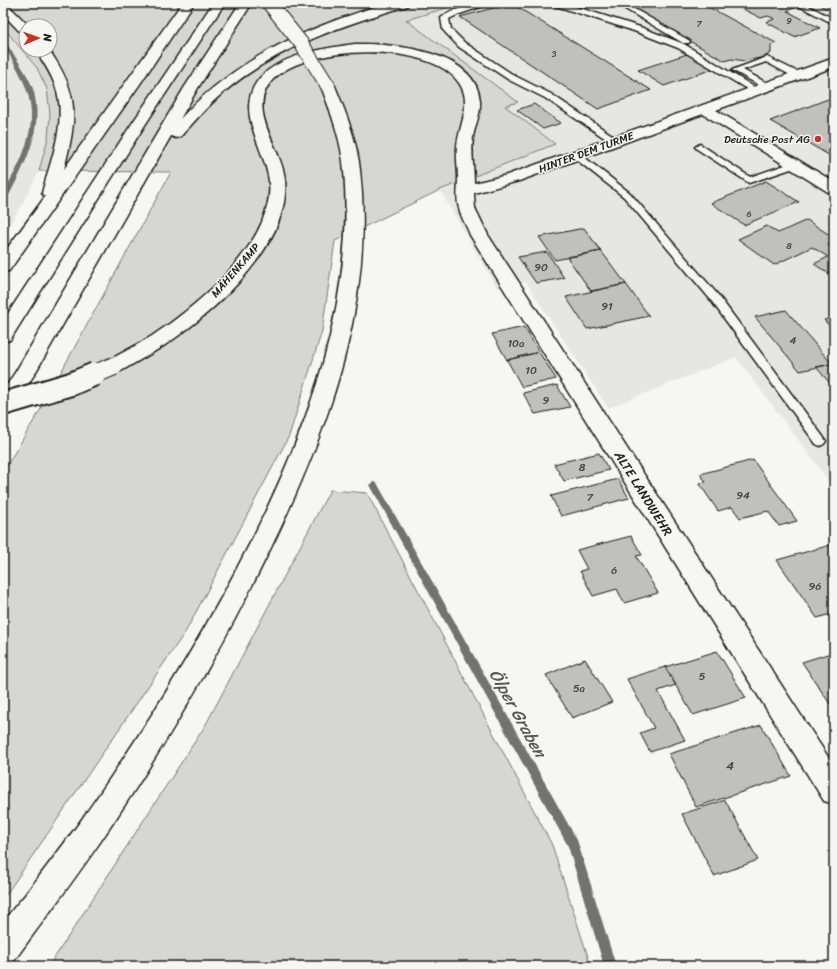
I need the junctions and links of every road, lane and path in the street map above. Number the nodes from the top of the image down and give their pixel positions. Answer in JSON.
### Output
{"nodes":[{"id":1,"x":188,"y":3,"type":"edge"},
{"id":2,"x":219,"y":3,"type":"edge"},
{"id":3,"x":246,"y":3,"type":"edge"},
{"id":4,"x":269,"y":3,"type":"edge"},
{"id":5,"x":403,"y":3,"type":"edge"},
{"id":6,"x":488,"y":3,"type":"edge"},
{"id":7,"x":551,"y":3,"type":"edge"},
{"id":8,"x":619,"y":3,"type":"edge"},
{"id":9,"x":797,"y":3,"type":"edge"},
{"id":10,"x":3,"y":7,"type":"edge"},
{"id":11,"x":18,"y":22,"type":"edge"},
{"id":12,"x":834,"y":22,"type":"edge"},
{"id":13,"x":47,"y":58,"type":"edge"},
{"id":14,"x":834,"y":62,"type":"edge"},
{"id":15,"x":736,"y":70,"type":"junction"},
{"id":16,"x":797,"y":76,"type":"junction"},
{"id":17,"x":761,"y":88,"type":"junction"},
{"id":18,"x":704,"y":109,"type":"junction"},
{"id":19,"x":615,"y":141,"type":"junction"},
{"id":20,"x":700,"y":147,"type":"dead end"},
{"id":21,"x":576,"y":155,"type":"junction"},
{"id":22,"x":794,"y":165,"type":"junction"},
{"id":23,"x":143,"y":171,"type":"junction"},
{"id":24,"x":834,"y":189,"type":"edge"},
{"id":25,"x":466,"y":190,"type":"junction"},
{"id":26,"x":46,"y":206,"type":"junction"},
{"id":27,"x":3,"y":267,"type":"edge"},
{"id":28,"x":3,"y":336,"type":"edge"},
{"id":29,"x":3,"y":404,"type":"edge"},
{"id":30,"x":3,"y":408,"type":"edge"},
{"id":31,"x":820,"y":440,"type":"dead end"},
{"id":32,"x":834,"y":791,"type":"edge"},
{"id":33,"x":3,"y":950,"type":"edge"}],
"edges":[{"from":1,"to":26,"type":"main road"},
{"from":2,"to":28,"type":"main road"},
{"from":3,"to":23,"type":"main road"},
{"from":4,"to":33,"type":"main road","bridge":true},
{"from":5,"to":23,"type":"main road"},
{"from":6,"to":19,"type":"lane"},
{"from":7,"to":17,"type":"lane"},
{"from":8,"to":15,"type":"lane"},
{"from":9,"to":12,"type":"lane"},
{"from":10,"to":11,"type":"main road"},
{"from":13,"to":26,"type":"main road"},
{"from":14,"to":16,"type":"main road","name":"HINTER DEM TURME"},
{"from":15,"to":16,"type":"lane"},
{"from":15,"to":17,"type":"lane"},
{"from":16,"to":17,"type":"main road","name":"HINTER DEM TURME"},
{"from":17,"to":18,"type":"main road","name":"HINTER DEM TURME"},
{"from":18,"to":19,"type":"main road","name":"HINTER DEM TURME"},
{"from":18,"to":22,"type":"main road"},
{"from":19,"to":21,"type":"main road","name":"HINTER DEM TURME"},
{"from":20,"to":22,"type":"lane"},
{"from":21,"to":25,"type":"main road","name":"HINTER DEM TURME"},
{"from":21,"to":31,"type":"lane"},
{"from":22,"to":24,"type":"main road"},
{"from":23,"to":30,"type":"main road"},
{"from":25,"to":29,"type":"main road","name":"MÄHENKAMP","bridge":true},
{"from":25,"to":32,"type":"main road","name":"ALTE LANDWEHR"},
{"from":26,"to":27,"type":"main road"}]}
